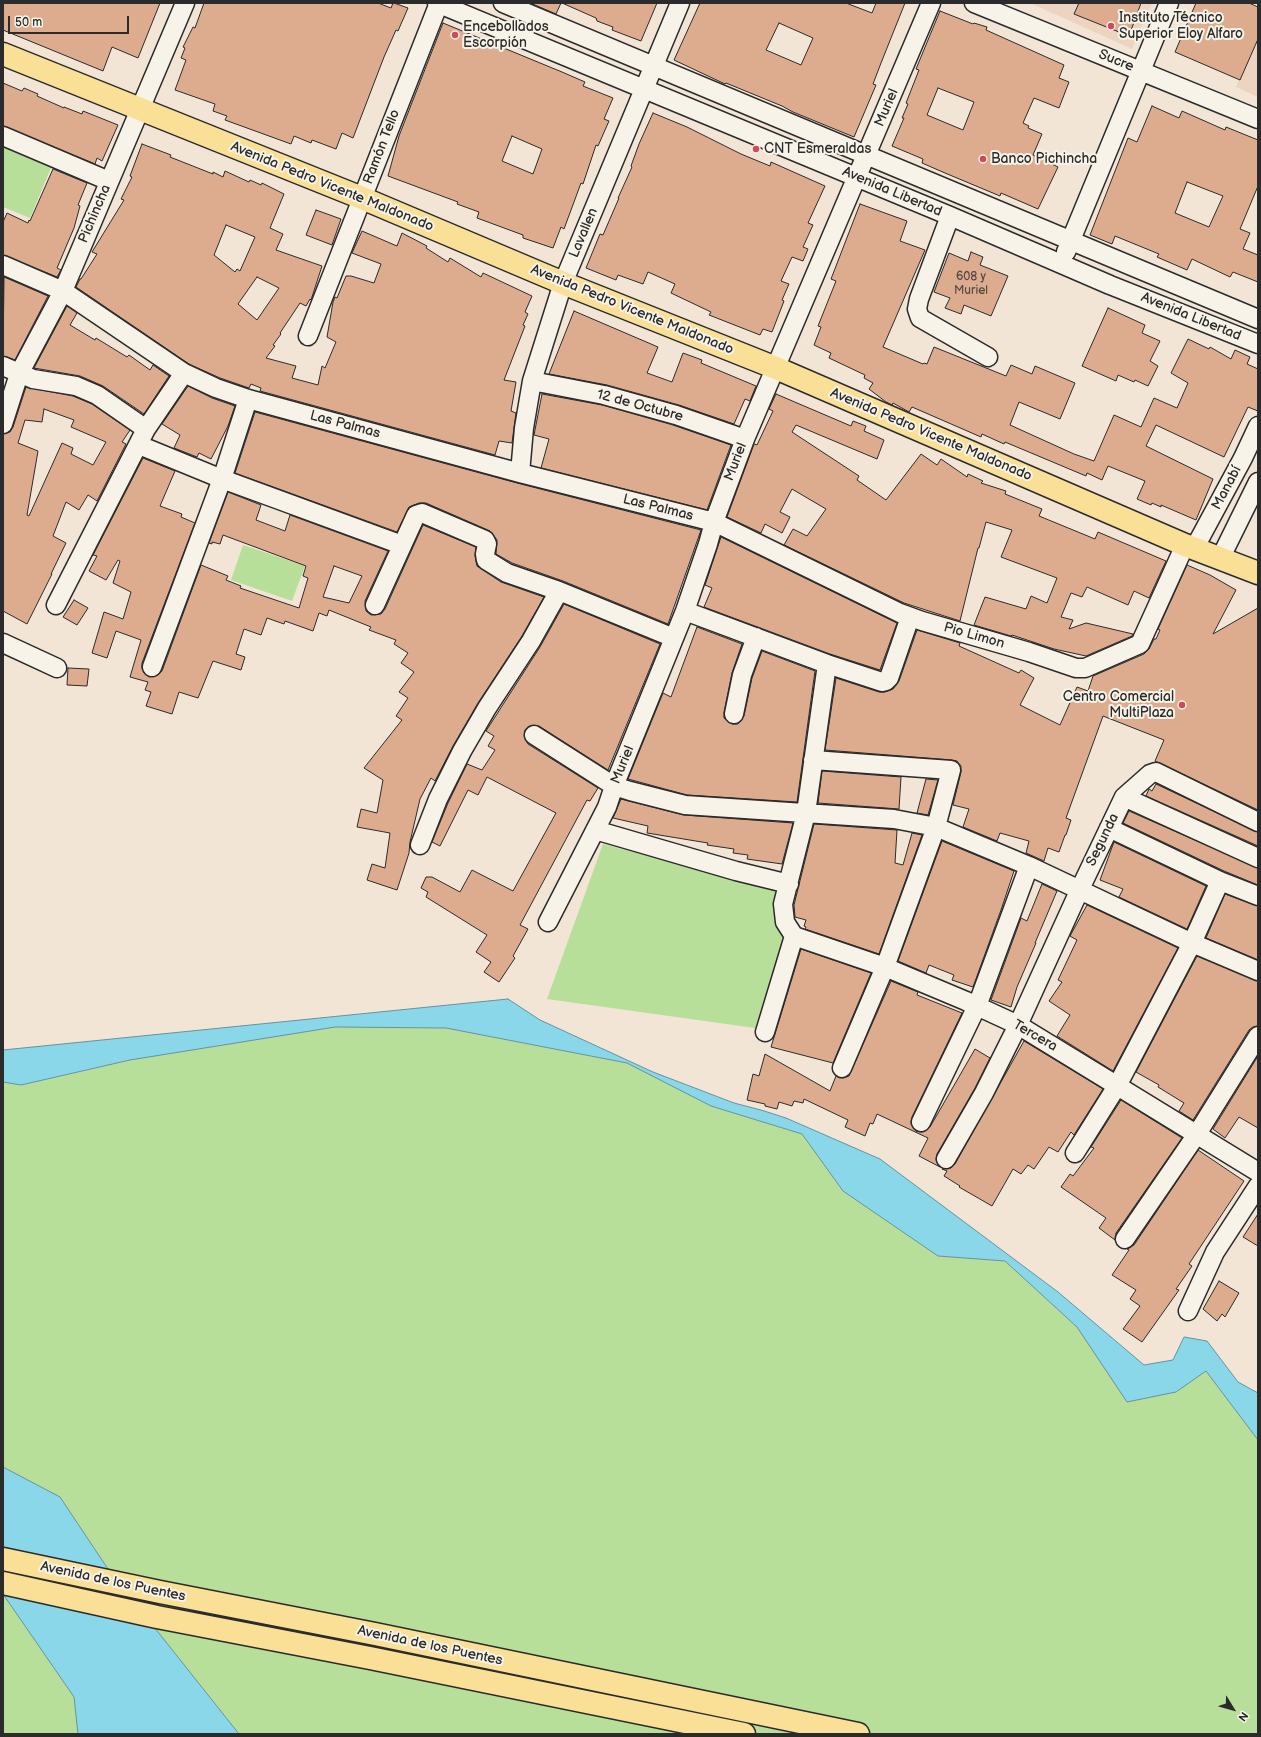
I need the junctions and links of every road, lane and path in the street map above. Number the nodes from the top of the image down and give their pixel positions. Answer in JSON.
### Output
{"nodes":[{"id":1,"x":186,"y":3,"type":"edge"},
{"id":2,"x":438,"y":3,"type":"edge"},
{"id":3,"x":503,"y":3,"type":"edge"},
{"id":4,"x":680,"y":3,"type":"edge"},
{"id":5,"x":931,"y":3,"type":"edge"},
{"id":6,"x":974,"y":3,"type":"edge"},
{"id":7,"x":1169,"y":3,"type":"edge"},
{"id":8,"x":3,"y":54,"type":"edge"},
{"id":9,"x":654,"y":66,"type":"junction"},
{"id":10,"x":1140,"y":70,"type":"junction"},
{"id":11,"x":645,"y":89,"type":"junction"},
{"id":12,"x":140,"y":110,"type":"junction"},
{"id":13,"x":1258,"y":120,"type":"edge"},
{"id":14,"x":3,"y":136,"type":"edge"},
{"id":15,"x":867,"y":155,"type":"junction"},
{"id":16,"x":857,"y":178,"type":"junction"},
{"id":17,"x":109,"y":181,"type":"junction"},
{"id":18,"x":362,"y":198,"type":"junction"},
{"id":19,"x":950,"y":216,"type":"junction"},
{"id":20,"x":1070,"y":240,"type":"junction"},
{"id":21,"x":3,"y":264,"type":"edge"},
{"id":22,"x":1061,"y":264,"type":"junction"},
{"id":23,"x":563,"y":283,"type":"junction"},
{"id":24,"x":63,"y":291,"type":"junction"},
{"id":25,"x":1258,"y":319,"type":"edge"},
{"id":26,"x":308,"y":336,"type":"dead end"},
{"id":27,"x":1258,"y":344,"type":"edge"},
{"id":28,"x":988,"y":356,"type":"dead end"},
{"id":29,"x":3,"y":366,"type":"edge"},
{"id":30,"x":776,"y":368,"type":"junction"},
{"id":31,"x":184,"y":373,"type":"junction"},
{"id":32,"x":19,"y":374,"type":"junction"},
{"id":33,"x":532,"y":381,"type":"junction"},
{"id":34,"x":248,"y":399,"type":"junction"},
{"id":35,"x":3,"y":424,"type":"edge"},
{"id":36,"x":1258,"y":426,"type":"edge"},
{"id":37,"x":146,"y":429,"type":"junction"},
{"id":38,"x":745,"y":439,"type":"junction"},
{"id":39,"x":139,"y":445,"type":"junction"},
{"id":40,"x":520,"y":473,"type":"junction"},
{"id":41,"x":222,"y":479,"type":"junction"},
{"id":42,"x":1258,"y":482,"type":"edge"},
{"id":43,"x":714,"y":522,"type":"junction"},
{"id":44,"x":402,"y":545,"type":"junction"},
{"id":45,"x":1190,"y":547,"type":"junction"},
{"id":46,"x":1220,"y":559,"type":"junction"},
{"id":47,"x":1258,"y":574,"type":"edge"},
{"id":48,"x":558,"y":591,"type":"junction"},
{"id":49,"x":56,"y":605,"type":"dead end"},
{"id":50,"x":375,"y":605,"type":"dead end"},
{"id":51,"x":685,"y":611,"type":"junction"},
{"id":52,"x":910,"y":617,"type":"junction"},
{"id":53,"x":674,"y":638,"type":"junction"},
{"id":54,"x":756,"y":638,"type":"junction"},
{"id":55,"x":3,"y":643,"type":"edge"},
{"id":56,"x":827,"y":664,"type":"junction"},
{"id":57,"x":152,"y":667,"type":"dead end"},
{"id":58,"x":56,"y":668,"type":"dead end"},
{"id":59,"x":734,"y":714,"type":"dead end"},
{"id":60,"x":534,"y":735,"type":"dead end"},
{"id":61,"x":813,"y":760,"type":"junction"},
{"id":62,"x":614,"y":786,"type":"junction"},
{"id":63,"x":1124,"y":797,"type":"junction"},
{"id":64,"x":806,"y":813,"type":"junction"},
{"id":65,"x":1258,"y":822,"type":"edge"},
{"id":66,"x":936,"y":827,"type":"junction"},
{"id":67,"x":1109,"y":828,"type":"junction"},
{"id":68,"x":595,"y":830,"type":"junction"},
{"id":69,"x":420,"y":845,"type":"dead end"},
{"id":70,"x":1258,"y":858,"type":"edge"},
{"id":71,"x":1029,"y":866,"type":"junction"},
{"id":72,"x":1220,"y":881,"type":"junction"},
{"id":73,"x":789,"y":884,"type":"junction"},
{"id":74,"x":1080,"y":889,"type":"junction"},
{"id":75,"x":1258,"y":896,"type":"edge"},
{"id":76,"x":548,"y":922,"type":"dead end"},
{"id":77,"x":794,"y":936,"type":"junction"},
{"id":78,"x":1192,"y":943,"type":"junction"},
{"id":79,"x":885,"y":967,"type":"junction"},
{"id":80,"x":1258,"y":972,"type":"edge"},
{"id":81,"x":977,"y":1006,"type":"junction"},
{"id":82,"x":1018,"y":1024,"type":"junction"},
{"id":83,"x":765,"y":1032,"type":"dead end"},
{"id":84,"x":1258,"y":1036,"type":"edge"},
{"id":85,"x":842,"y":1068,"type":"dead end"},
{"id":86,"x":1117,"y":1086,"type":"junction"},
{"id":87,"x":921,"y":1122,"type":"dead end"},
{"id":88,"x":1197,"y":1134,"type":"junction"},
{"id":89,"x":1075,"y":1153,"type":"dead end"},
{"id":90,"x":946,"y":1159,"type":"dead end"},
{"id":91,"x":1258,"y":1172,"type":"edge"},
{"id":92,"x":1258,"y":1186,"type":"edge"},
{"id":93,"x":1125,"y":1240,"type":"dead end"},
{"id":94,"x":1188,"y":1311,"type":"dead end"},
{"id":95,"x":3,"y":1559,"type":"edge"},
{"id":96,"x":3,"y":1583,"type":"edge"},
{"id":97,"x":744,"y":1734,"type":"edge"},
{"id":98,"x":858,"y":1734,"type":"edge"}],
"edges":[{"from":1,"to":12,"type":"street","name":"Pichincha"},
{"from":2,"to":11,"type":"street","name":"Avenida Libertad"},
{"from":2,"to":18,"type":"street","name":"Ramón Tello"},
{"from":3,"to":9,"type":"street","name":"Avenida Libertad"},
{"from":4,"to":9,"type":"street","name":"Lavallen"},
{"from":5,"to":15,"type":"street","name":"Muriel"},
{"from":6,"to":10,"type":"street","name":"Sucre"},
{"from":7,"to":10,"type":"street"},
{"from":8,"to":12,"type":"main road","name":"Avenida Pedro Vicente Maldonado"},
{"from":9,"to":11,"type":"street","name":"Lavallen"},
{"from":9,"to":15,"type":"street","name":"Avenida Libertad"},
{"from":10,"to":13,"type":"street","name":"Sucre"},
{"from":10,"to":20,"type":"street"},
{"from":11,"to":16,"type":"street","name":"Avenida Libertad"},
{"from":11,"to":23,"type":"street","name":"Lavallen"},
{"from":12,"to":17,"type":"street","name":"Pichincha"},
{"from":12,"to":18,"type":"main road","name":"Avenida Pedro Vicente Maldonado"},
{"from":14,"to":17,"type":"street"},
{"from":15,"to":16,"type":"street","name":"Muriel"},
{"from":15,"to":20,"type":"street","name":"Avenida Libertad"},
{"from":16,"to":19,"type":"street","name":"Avenida Libertad"},
{"from":16,"to":30,"type":"street","name":"Muriel"},
{"from":17,"to":24,"type":"street","name":"Pichincha"},
{"from":18,"to":23,"type":"main road","name":"Avenida Pedro Vicente Maldonado"},
{"from":18,"to":26,"type":"street","name":"Ramón Tello"},
{"from":19,"to":22,"type":"street","name":"Avenida Libertad"},
{"from":19,"to":28,"type":"street"},
{"from":20,"to":22,"type":"street"},
{"from":20,"to":25,"type":"street","name":"Avenida Libertad"},
{"from":21,"to":24,"type":"street","name":"Las Palmas"},
{"from":22,"to":27,"type":"street","name":"Avenida Libertad"},
{"from":23,"to":30,"type":"main road","name":"Avenida Pedro Vicente Maldonado"},
{"from":23,"to":33,"type":"street","name":"Lavallen"},
{"from":24,"to":31,"type":"street","name":"Las Palmas"},
{"from":24,"to":32,"type":"street","name":"Pichincha"},
{"from":29,"to":32,"type":"street"},
{"from":30,"to":38,"type":"street","name":"Muriel"},
{"from":30,"to":45,"type":"main road","name":"Avenida Pedro Vicente Maldonado"},
{"from":31,"to":34,"type":"street","name":"Las Palmas"},
{"from":31,"to":37,"type":"street"},
{"from":32,"to":35,"type":"street","name":"Pichincha"},
{"from":32,"to":37,"type":"street"},
{"from":33,"to":38,"type":"street","name":"12 de Octubre"},
{"from":33,"to":40,"type":"street","name":"Lavallen"},
{"from":34,"to":40,"type":"street","name":"Las Palmas"},
{"from":34,"to":41,"type":"street"},
{"from":36,"to":45,"type":"street","name":"Manabí"},
{"from":37,"to":39,"type":"street"},
{"from":38,"to":43,"type":"street","name":"Muriel"},
{"from":39,"to":41,"type":"street"},
{"from":39,"to":49,"type":"street"},
{"from":40,"to":43,"type":"street","name":"Las Palmas"},
{"from":41,"to":44,"type":"street"},
{"from":41,"to":57,"type":"street"},
{"from":42,"to":46,"type":"street","name":"Manabí"},
{"from":43,"to":51,"type":"street","name":"Muriel"},
{"from":43,"to":52,"type":"street","name":"Pio Limon"},
{"from":44,"to":48,"type":"street"},
{"from":44,"to":50,"type":"street"},
{"from":45,"to":46,"type":"main road","name":"Avenida Pedro Vicente Maldonado"},
{"from":45,"to":52,"type":"street","name":"Pio Limon"},
{"from":46,"to":47,"type":"main road","name":"Avenida Pedro Vicente Maldonado"},
{"from":48,"to":53,"type":"street"},
{"from":48,"to":69,"type":"street"},
{"from":51,"to":53,"type":"street","name":"Muriel"},
{"from":51,"to":54,"type":"street"},
{"from":52,"to":56,"type":"street"},
{"from":53,"to":62,"type":"street","name":"Muriel"},
{"from":54,"to":56,"type":"street"},
{"from":54,"to":59,"type":"street"},
{"from":55,"to":58,"type":"street"},
{"from":56,"to":61,"type":"street"},
{"from":60,"to":62,"type":"street"},
{"from":61,"to":64,"type":"street"},
{"from":61,"to":66,"type":"street"},
{"from":62,"to":64,"type":"street"},
{"from":62,"to":68,"type":"street","name":"Muriel"},
{"from":63,"to":65,"type":"street","name":"Segunda"},
{"from":63,"to":67,"type":"street","name":"Segunda"},
{"from":63,"to":70,"type":"street"},
{"from":64,"to":66,"type":"street"},
{"from":64,"to":73,"type":"street"},
{"from":66,"to":71,"type":"street"},
{"from":66,"to":79,"type":"street"},
{"from":67,"to":72,"type":"street"},
{"from":67,"to":74,"type":"street","name":"Segunda"},
{"from":68,"to":73,"type":"street"},
{"from":68,"to":76,"type":"street","name":"Muriel"},
{"from":71,"to":74,"type":"street"},
{"from":71,"to":81,"type":"street"},
{"from":72,"to":75,"type":"street"},
{"from":72,"to":78,"type":"street"},
{"from":73,"to":77,"type":"street"},
{"from":74,"to":78,"type":"street"},
{"from":74,"to":82,"type":"street","name":"Segunda"},
{"from":77,"to":79,"type":"street","name":"Tercera"},
{"from":77,"to":83,"type":"street"},
{"from":78,"to":80,"type":"street"},
{"from":78,"to":86,"type":"street"},
{"from":79,"to":81,"type":"street","name":"Tercera"},
{"from":79,"to":85,"type":"street"},
{"from":81,"to":82,"type":"street","name":"Tercera"},
{"from":81,"to":87,"type":"street"},
{"from":82,"to":86,"type":"street","name":"Tercera"},
{"from":82,"to":90,"type":"street","name":"Segunda"},
{"from":84,"to":88,"type":"street"},
{"from":86,"to":88,"type":"street","name":"Tercera"},
{"from":86,"to":89,"type":"street"},
{"from":88,"to":91,"type":"street","name":"Tercera"},
{"from":88,"to":93,"type":"street"},
{"from":92,"to":94,"type":"street"},
{"from":95,"to":98,"type":"main road","name":"Avenida de los Puentes"},
{"from":96,"to":97,"type":"main road","name":"Avenida de los Puentes"}]}
